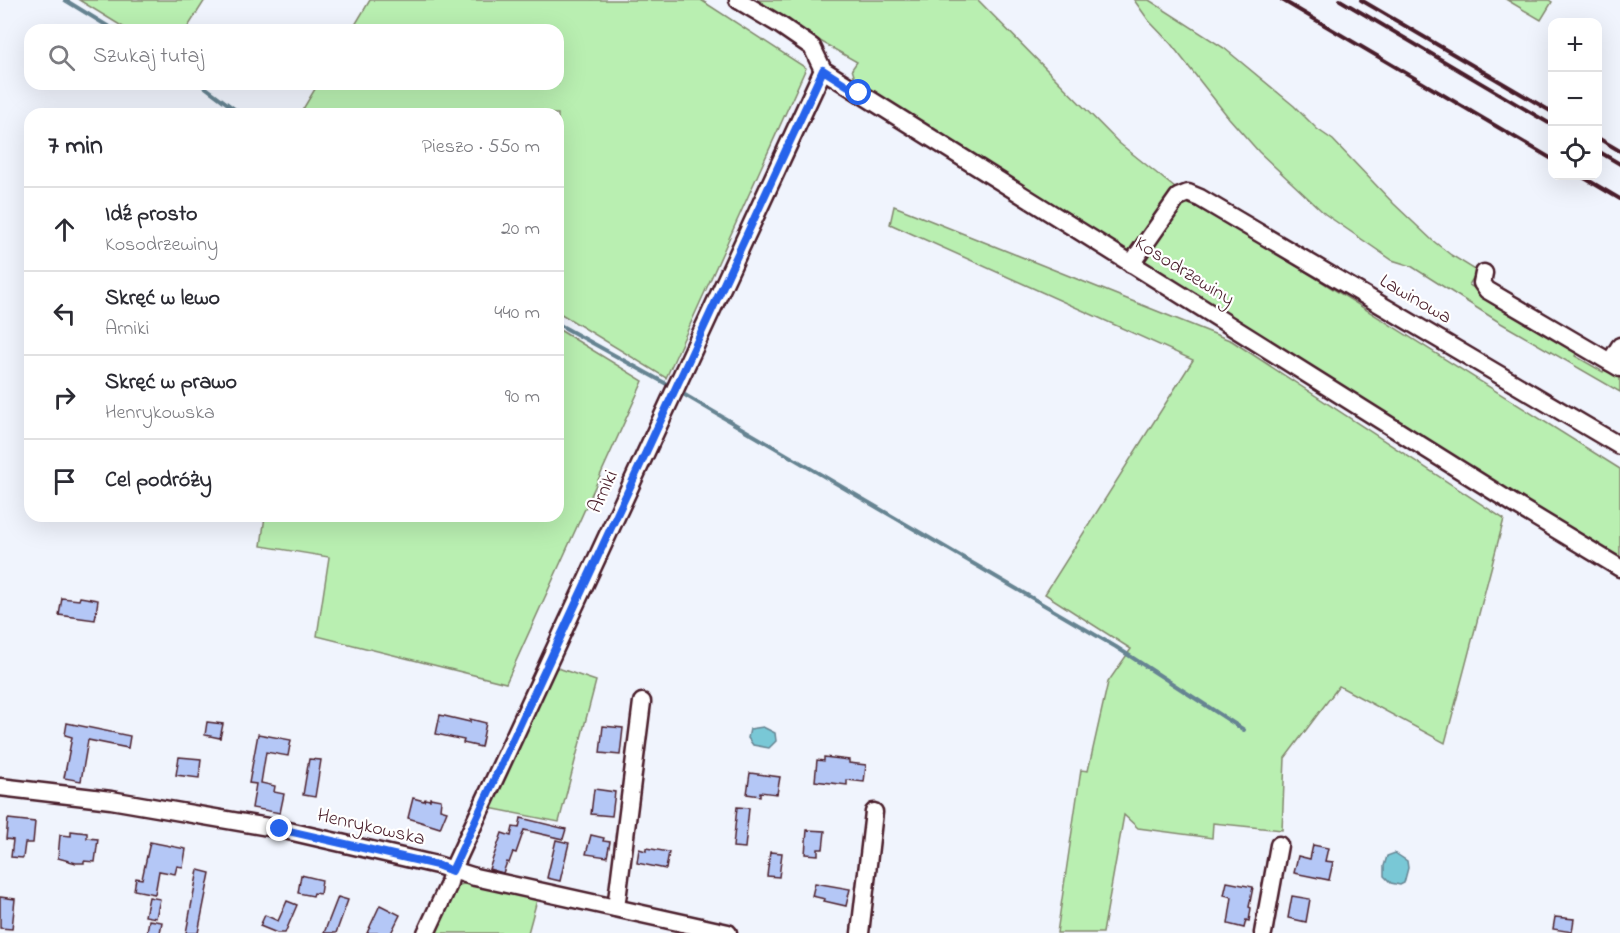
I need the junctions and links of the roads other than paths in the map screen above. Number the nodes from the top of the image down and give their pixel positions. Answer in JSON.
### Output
{"nodes":[{"id":1,"x":738,"y":0,"type":"edge"},
{"id":2,"x":823,"y":70,"type":"junction"},
{"id":3,"x":1131,"y":264,"type":"junction"},
{"id":4,"x":1484,"y":273,"type":"dead end"},
{"id":5,"x":1620,"y":345,"type":"edge"},
{"id":6,"x":1615,"y":365,"type":"edge"},
{"id":7,"x":1620,"y":446,"type":"edge"},
{"id":8,"x":1620,"y":568,"type":"edge"},
{"id":9,"x":642,"y":702,"type":"dead end"},
{"id":10,"x":0,"y":787,"type":"edge"},
{"id":11,"x":874,"y":812,"type":"dead end"},
{"id":12,"x":1279,"y":845,"type":"dead end"},
{"id":13,"x":452,"y":871,"type":"junction"},
{"id":14,"x":616,"y":908,"type":"junction"},
{"id":15,"x":426,"y":933,"type":"edge"},
{"id":16,"x":728,"y":933,"type":"edge"},
{"id":17,"x":860,"y":933,"type":"edge"},
{"id":18,"x":1263,"y":933,"type":"edge"}],
"edges":[{"from":1,"to":2,"type":"street","name":"Kosodrzewiny"},
{"from":2,"to":3,"type":"street","name":"Kosodrzewiny"},
{"from":2,"to":13,"type":"street","name":"Arniki"},
{"from":3,"to":7,"type":"street","name":"Lawinowa"},
{"from":3,"to":8,"type":"street","name":"Kosodrzewiny"},
{"from":4,"to":6,"type":"street"},
{"from":5,"to":6,"type":"street"},
{"from":9,"to":14,"type":"street"},
{"from":10,"to":13,"type":"street","name":"Henrykowska"},
{"from":11,"to":17,"type":"street"},
{"from":12,"to":18,"type":"street"},
{"from":13,"to":14,"type":"street","name":"Henrykowska"},
{"from":13,"to":15,"type":"street","name":"Arniki"},
{"from":14,"to":16,"type":"street","name":"Henrykowska"}]}
